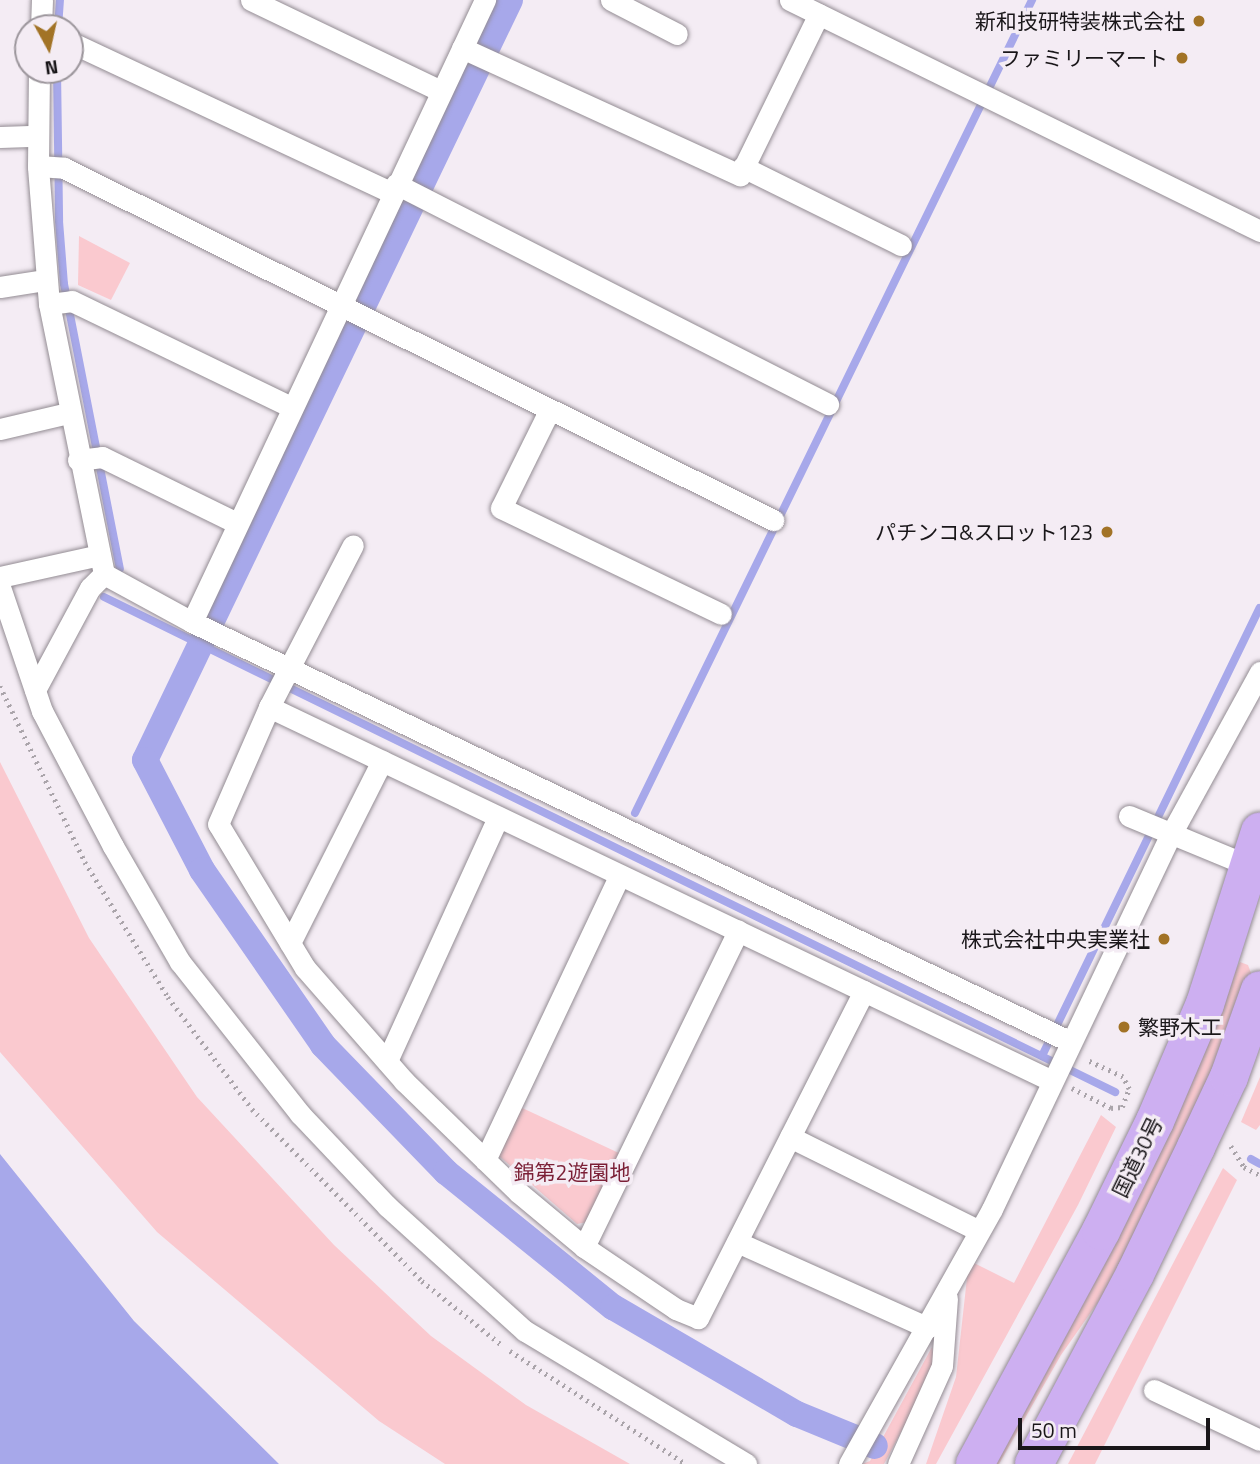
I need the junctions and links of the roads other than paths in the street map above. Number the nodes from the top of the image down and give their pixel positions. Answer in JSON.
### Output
{"nodes":[{"id":1,"x":251,"y":0,"type":"edge"},
{"id":2,"x":485,"y":0,"type":"edge"},
{"id":3,"x":611,"y":0,"type":"edge"},
{"id":4,"x":790,"y":0,"type":"edge"},
{"id":5,"x":819,"y":14,"type":"junction"},
{"id":6,"x":677,"y":34,"type":"dead end"},
{"id":7,"x":84,"y":49,"type":"edge"},
{"id":8,"x":475,"y":54,"type":"junction"},
{"id":9,"x":39,"y":84,"type":"edge"},
{"id":10,"x":441,"y":91,"type":"junction"},
{"id":11,"x":37,"y":136,"type":"junction"},
{"id":12,"x":0,"y":137,"type":"edge"},
{"id":13,"x":50,"y":167,"type":"junction"},
{"id":14,"x":743,"y":167,"type":"junction"},
{"id":15,"x":405,"y":192,"type":"junction"},
{"id":16,"x":1260,"y":231,"type":"edge"},
{"id":17,"x":901,"y":244,"type":"dead end"},
{"id":18,"x":45,"y":280,"type":"junction"},
{"id":19,"x":0,"y":287,"type":"edge"},
{"id":20,"x":60,"y":303,"type":"junction"},
{"id":21,"x":352,"y":312,"type":"junction"},
{"id":22,"x":828,"y":404,"type":"dead end"},
{"id":23,"x":291,"y":407,"type":"junction"},
{"id":24,"x":549,"y":411,"type":"junction"},
{"id":25,"x":68,"y":413,"type":"junction"},
{"id":26,"x":0,"y":429,"type":"edge"},
{"id":27,"x":90,"y":458,"type":"junction"},
{"id":28,"x":773,"y":520,"type":"dead end"},
{"id":29,"x":237,"y":523,"type":"junction"},
{"id":30,"x":353,"y":545,"type":"dead end"},
{"id":31,"x":102,"y":565,"type":"junction"},
{"id":32,"x":0,"y":577,"type":"edge"},
{"id":33,"x":0,"y":587,"type":"edge"},
{"id":34,"x":721,"y":614,"type":"dead end"},
{"id":35,"x":196,"y":623,"type":"junction"},
{"id":36,"x":1260,"y":672,"type":"edge"},
{"id":37,"x":279,"y":686,"type":"junction"},
{"id":38,"x":35,"y":690,"type":"junction"},
{"id":39,"x":382,"y":761,"type":"junction"},
{"id":40,"x":498,"y":817,"type":"junction"},
{"id":41,"x":1135,"y":819,"type":"dead end"},
{"id":42,"x":1167,"y":833,"type":"junction"},
{"id":43,"x":1258,"y":853,"type":"edge"},
{"id":44,"x":620,"y":875,"type":"junction"},
{"id":45,"x":738,"y":931,"type":"junction"},
{"id":46,"x":290,"y":943,"type":"junction"},
{"id":47,"x":1260,"y":990,"type":"edge"},
{"id":48,"x":864,"y":992,"type":"junction"},
{"id":49,"x":1058,"y":1056,"type":"junction"},
{"id":50,"x":387,"y":1061,"type":"junction"},
{"id":51,"x":790,"y":1137,"type":"junction"},
{"id":52,"x":485,"y":1160,"type":"junction"},
{"id":53,"x":977,"y":1230,"type":"junction"},
{"id":54,"x":737,"y":1242,"type":"junction"},
{"id":55,"x":584,"y":1247,"type":"junction"},
{"id":56,"x":948,"y":1289,"type":"junction"},
{"id":57,"x":928,"y":1328,"type":"junction"},
{"id":58,"x":1154,"y":1390,"type":"dead end"},
{"id":59,"x":1260,"y":1440,"type":"edge"},
{"id":60,"x":852,"y":1459,"type":"edge"},
{"id":61,"x":746,"y":1464,"type":"edge"},
{"id":62,"x":898,"y":1464,"type":"edge"},
{"id":63,"x":975,"y":1464,"type":"edge"},
{"id":64,"x":1034,"y":1464,"type":"edge"}],
"edges":[{"from":1,"to":10,"type":"street"},
{"from":2,"to":8,"type":"street"},
{"from":3,"to":6,"type":"street"},
{"from":4,"to":5,"type":"street"},
{"from":5,"to":14,"type":"street"},
{"from":5,"to":16,"type":"street"},
{"from":7,"to":15,"type":"street"},
{"from":8,"to":10,"type":"street"},
{"from":8,"to":14,"type":"street"},
{"from":9,"to":11,"type":"street"},
{"from":10,"to":15,"type":"street"},
{"from":11,"to":12,"type":"street"},
{"from":11,"to":13,"type":"street"},
{"from":13,"to":18,"type":"street"},
{"from":13,"to":21,"type":"street"},
{"from":14,"to":17,"type":"street"},
{"from":15,"to":21,"type":"street"},
{"from":15,"to":22,"type":"street"},
{"from":18,"to":19,"type":"street"},
{"from":18,"to":20,"type":"street"},
{"from":20,"to":23,"type":"street"},
{"from":20,"to":25,"type":"street"},
{"from":21,"to":23,"type":"street"},
{"from":21,"to":24,"type":"street"},
{"from":23,"to":29,"type":"street"},
{"from":24,"to":28,"type":"street"},
{"from":24,"to":34,"type":"street"},
{"from":25,"to":26,"type":"street"},
{"from":25,"to":27,"type":"street"},
{"from":27,"to":29,"type":"street"},
{"from":27,"to":31,"type":"street"},
{"from":29,"to":35,"type":"street"},
{"from":30,"to":37,"type":"street"},
{"from":31,"to":32,"type":"street"},
{"from":31,"to":35,"type":"street"},
{"from":31,"to":38,"type":"street"},
{"from":33,"to":38,"type":"street"},
{"from":35,"to":37,"type":"street"},
{"from":36,"to":42,"type":"street"},
{"from":37,"to":39,"type":"street"},
{"from":37,"to":46,"type":"street"},
{"from":37,"to":49,"type":"street"},
{"from":38,"to":61,"type":"street"},
{"from":39,"to":40,"type":"street"},
{"from":39,"to":46,"type":"street"},
{"from":40,"to":44,"type":"street"},
{"from":40,"to":50,"type":"street"},
{"from":41,"to":42,"type":"street"},
{"from":42,"to":43,"type":"street"},
{"from":42,"to":49,"type":"street"},
{"from":43,"to":63,"type":"highway","name":"国道30号"},
{"from":44,"to":45,"type":"street"},
{"from":44,"to":52,"type":"street"},
{"from":45,"to":48,"type":"street"},
{"from":45,"to":55,"type":"street"},
{"from":46,"to":50,"type":"street"},
{"from":47,"to":64,"type":"highway"},
{"from":48,"to":49,"type":"street"},
{"from":48,"to":51,"type":"street"},
{"from":49,"to":53,"type":"street"},
{"from":50,"to":52,"type":"street"},
{"from":51,"to":53,"type":"street"},
{"from":51,"to":54,"type":"street"},
{"from":52,"to":55,"type":"street"},
{"from":53,"to":56,"type":"street"},
{"from":54,"to":55,"type":"street"},
{"from":54,"to":57,"type":"street"},
{"from":56,"to":57,"type":"street"},
{"from":56,"to":62,"type":"street"},
{"from":57,"to":60,"type":"street"},
{"from":58,"to":59,"type":"street"}]}
